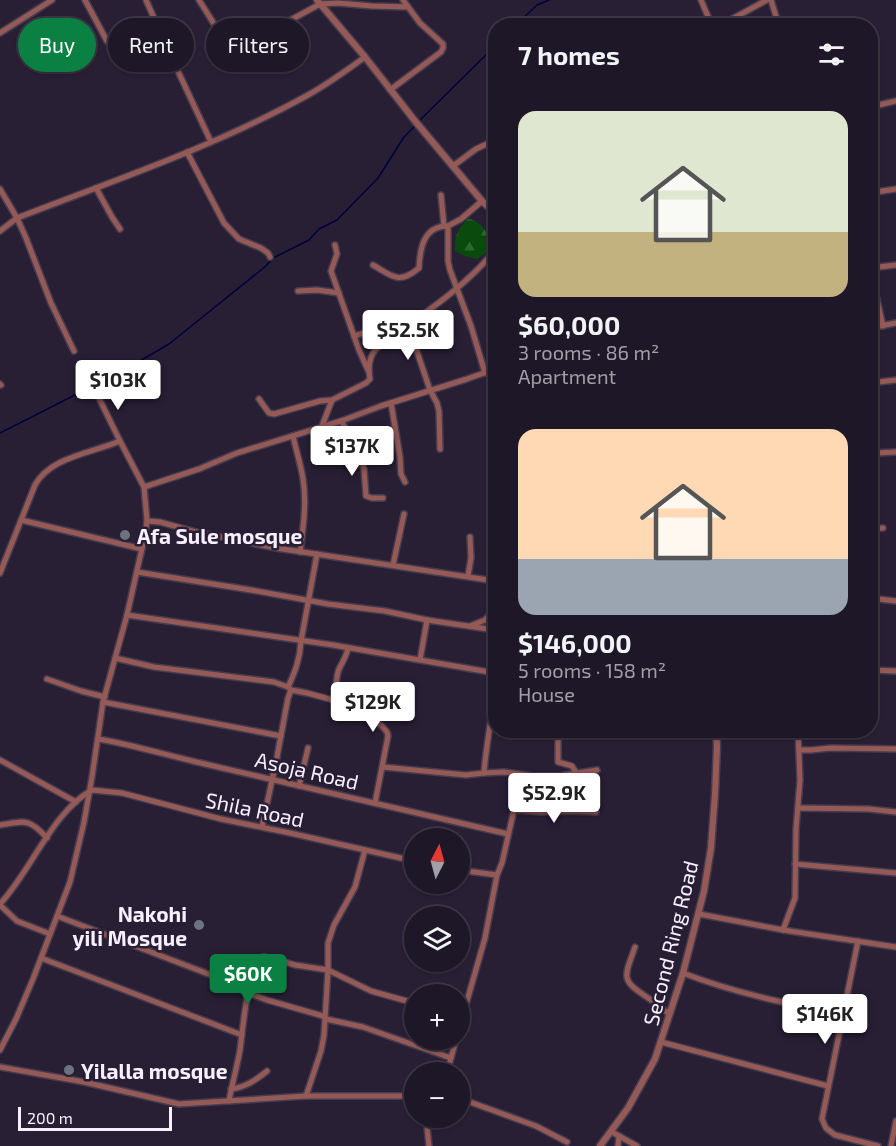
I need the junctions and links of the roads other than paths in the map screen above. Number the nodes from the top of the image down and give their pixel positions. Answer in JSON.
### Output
{"nodes":[{"id":1,"x":52,"y":0,"type":"edge"},
{"id":2,"x":85,"y":0,"type":"edge"},
{"id":3,"x":146,"y":0,"type":"edge"},
{"id":4,"x":199,"y":0,"type":"edge"},
{"id":5,"x":404,"y":0,"type":"edge"},
{"id":6,"x":700,"y":0,"type":"edge"},
{"id":7,"x":769,"y":0,"type":"edge"},
{"id":8,"x":319,"y":2,"type":"edge"},
{"id":9,"x":408,"y":7,"type":"junction"},
{"id":10,"x":708,"y":18,"type":"edge"},
{"id":11,"x":734,"y":18,"type":"edge"},
{"id":12,"x":776,"y":18,"type":"edge"},
{"id":13,"x":0,"y":33,"type":"edge"},
{"id":14,"x":106,"y":41,"type":"dead end"},
{"id":15,"x":365,"y":57,"type":"junction"},
{"id":16,"x":390,"y":90,"type":"junction"},
{"id":17,"x":896,"y":101,"type":"edge"},
{"id":18,"x":878,"y":104,"type":"edge"},
{"id":19,"x":211,"y":142,"type":"junction"},
{"id":20,"x":488,"y":143,"type":"edge"},
{"id":21,"x":187,"y":153,"type":"junction"},
{"id":22,"x":453,"y":166,"type":"junction"},
{"id":23,"x":96,"y":188,"type":"junction"},
{"id":24,"x":0,"y":189,"type":"edge"},
{"id":25,"x":896,"y":189,"type":"edge"},
{"id":26,"x":878,"y":192,"type":"edge"},
{"id":27,"x":441,"y":195,"type":"dead end"},
{"id":28,"x":482,"y":201,"type":"junction"},
{"id":29,"x":488,"y":207,"type":"edge"},
{"id":30,"x":17,"y":218,"type":"junction"},
{"id":31,"x":446,"y":226,"type":"junction"},
{"id":32,"x":120,"y":229,"type":"dead end"},
{"id":33,"x":0,"y":231,"type":"edge"},
{"id":34,"x":335,"y":245,"type":"dead end"},
{"id":35,"x":270,"y":256,"type":"dead end"},
{"id":36,"x":488,"y":260,"type":"edge"},
{"id":37,"x":373,"y":265,"type":"dead end"},
{"id":38,"x":896,"y":265,"type":"edge"},
{"id":39,"x":878,"y":268,"type":"edge"},
{"id":40,"x":457,"y":289,"type":"junction"},
{"id":41,"x":298,"y":291,"type":"dead end"},
{"id":42,"x":339,"y":293,"type":"junction"},
{"id":43,"x":878,"y":304,"type":"edge"},
{"id":44,"x":896,"y":323,"type":"edge"},
{"id":45,"x":406,"y":326,"type":"junction"},
{"id":46,"x":883,"y":326,"type":"junction"},
{"id":47,"x":878,"y":327,"type":"edge"},
{"id":48,"x":354,"y":336,"type":"junction"},
{"id":49,"x":74,"y":351,"type":"dead end"},
{"id":50,"x":488,"y":372,"type":"edge"},
{"id":51,"x":369,"y":373,"type":"junction"},
{"id":52,"x":484,"y":373,"type":"junction"},
{"id":53,"x":896,"y":380,"type":"edge"},
{"id":54,"x":878,"y":382,"type":"edge"},
{"id":55,"x":95,"y":390,"type":"dead end"},
{"id":56,"x":430,"y":390,"type":"junction"},
{"id":57,"x":259,"y":399,"type":"dead end"},
{"id":58,"x":332,"y":400,"type":"junction"},
{"id":59,"x":391,"y":403,"type":"junction"},
{"id":60,"x":341,"y":421,"type":"junction"},
{"id":61,"x":322,"y":426,"type":"junction"},
{"id":62,"x":293,"y":436,"type":"junction"},
{"id":63,"x":120,"y":441,"type":"junction"},
{"id":64,"x":441,"y":449,"type":"dead end"},
{"id":65,"x":896,"y":452,"type":"edge"},
{"id":66,"x":878,"y":453,"type":"edge"},
{"id":67,"x":405,"y":482,"type":"dead end"},
{"id":68,"x":144,"y":488,"type":"junction"},
{"id":69,"x":383,"y":498,"type":"dead end"},
{"id":70,"x":404,"y":514,"type":"dead end"},
{"id":71,"x":21,"y":520,"type":"junction"},
{"id":72,"x":147,"y":521,"type":"junction"},
{"id":73,"x":878,"y":528,"type":"edge"},
{"id":74,"x":883,"y":528,"type":"dead end"},
{"id":75,"x":470,"y":537,"type":"dead end"},
{"id":76,"x":142,"y":549,"type":"junction"},
{"id":77,"x":300,"y":552,"type":"junction"},
{"id":78,"x":317,"y":554,"type":"junction"},
{"id":79,"x":393,"y":565,"type":"junction"},
{"id":80,"x":137,"y":572,"type":"junction"},
{"id":81,"x":0,"y":573,"type":"edge"},
{"id":82,"x":468,"y":576,"type":"junction"},
{"id":83,"x":488,"y":579,"type":"edge"},
{"id":84,"x":878,"y":599,"type":"edge"},
{"id":85,"x":308,"y":601,"type":"junction"},
{"id":86,"x":896,"y":601,"type":"edge"},
{"id":87,"x":127,"y":615,"type":"junction"},
{"id":88,"x":488,"y":617,"type":"edge"},
{"id":89,"x":427,"y":620,"type":"junction"},
{"id":90,"x":470,"y":626,"type":"junction"},
{"id":91,"x":488,"y":629,"type":"edge"},
{"id":92,"x":301,"y":641,"type":"junction"},
{"id":93,"x":348,"y":649,"type":"junction"},
{"id":94,"x":115,"y":658,"type":"junction"},
{"id":95,"x":420,"y":660,"type":"junction"},
{"id":96,"x":878,"y":670,"type":"edge"},
{"id":97,"x":896,"y":671,"type":"edge"},
{"id":98,"x":488,"y":672,"type":"edge"},
{"id":99,"x":47,"y":679,"type":"dead end"},
{"id":100,"x":290,"y":689,"type":"junction"},
{"id":101,"x":104,"y":699,"type":"junction"},
{"id":102,"x":337,"y":701,"type":"junction"},
{"id":103,"x":281,"y":736,"type":"junction"},
{"id":104,"x":488,"y":738,"type":"edge"},
{"id":105,"x":559,"y":738,"type":"edge"},
{"id":106,"x":716,"y":738,"type":"edge"},
{"id":107,"x":798,"y":738,"type":"edge"},
{"id":108,"x":98,"y":739,"type":"junction"},
{"id":109,"x":308,"y":748,"type":"dead end"},
{"id":110,"x":896,"y":749,"type":"edge"},
{"id":111,"x":799,"y":750,"type":"junction"},
{"id":112,"x":0,"y":760,"type":"edge"},
{"id":113,"x":383,"y":767,"type":"junction"},
{"id":114,"x":597,"y":770,"type":"dead end"},
{"id":115,"x":484,"y":773,"type":"junction"},
{"id":116,"x":518,"y":774,"type":"junction"},
{"id":117,"x":577,"y":774,"type":"junction"},
{"id":118,"x":272,"y":779,"type":"junction"},
{"id":119,"x":299,"y":786,"type":"junction"},
{"id":120,"x":90,"y":792,"type":"junction"},
{"id":121,"x":76,"y":802,"type":"junction"},
{"id":122,"x":375,"y":803,"type":"junction"},
{"id":123,"x":798,"y":808,"type":"junction"},
{"id":124,"x":514,"y":810,"type":"junction"},
{"id":125,"x":596,"y":812,"type":"dead end"},
{"id":126,"x":896,"y":812,"type":"edge"},
{"id":127,"x":0,"y":825,"type":"edge"},
{"id":128,"x":262,"y":827,"type":"junction"},
{"id":129,"x":508,"y":834,"type":"junction"},
{"id":130,"x":46,"y":838,"type":"junction"},
{"id":131,"x":365,"y":850,"type":"junction"},
{"id":132,"x":404,"y":859,"type":"edge"},
{"id":133,"x":795,"y":864,"type":"junction"},
{"id":134,"x":470,"y":871,"type":"edge"},
{"id":135,"x":896,"y":873,"type":"edge"},
{"id":136,"x":497,"y":874,"type":"junction"},
{"id":137,"x":0,"y":904,"type":"edge"},
{"id":138,"x":699,"y":914,"type":"junction"},
{"id":139,"x":57,"y":916,"type":"junction"},
{"id":140,"x":783,"y":930,"type":"junction"},
{"id":141,"x":50,"y":934,"type":"junction"},
{"id":142,"x":858,"y":941,"type":"junction"},
{"id":143,"x":635,"y":946,"type":"dead end"},
{"id":144,"x":896,"y":947,"type":"edge"},
{"id":145,"x":41,"y":958,"type":"junction"},
{"id":146,"x":328,"y":970,"type":"junction"},
{"id":147,"x":683,"y":973,"type":"junction"},
{"id":148,"x":470,"y":985,"type":"edge"},
{"id":149,"x":248,"y":993,"type":"junction"},
{"id":150,"x":404,"y":1000,"type":"edge"},
{"id":151,"x":670,"y":1014,"type":"junction"},
{"id":152,"x":844,"y":1015,"type":"junction"},
{"id":153,"x":326,"y":1019,"type":"junction"},
{"id":154,"x":242,"y":1035,"type":"junction"},
{"id":155,"x":661,"y":1042,"type":"junction"},
{"id":156,"x":0,"y":1050,"type":"edge"},
{"id":157,"x":453,"y":1050,"type":"edge"},
{"id":158,"x":451,"y":1058,"type":"junction"},
{"id":159,"x":450,"y":1062,"type":"edge"},
{"id":160,"x":0,"y":1067,"type":"edge"},
{"id":161,"x":267,"y":1071,"type":"dead end"},
{"id":162,"x":828,"y":1086,"type":"junction"},
{"id":163,"x":231,"y":1089,"type":"junction"},
{"id":164,"x":306,"y":1096,"type":"junction"},
{"id":165,"x":404,"y":1096,"type":"edge"},
{"id":166,"x":229,"y":1101,"type":"junction"},
{"id":167,"x":470,"y":1102,"type":"edge"},
{"id":168,"x":896,"y":1121,"type":"edge"},
{"id":169,"x":427,"y":1128,"type":"edge"},
{"id":170,"x":612,"y":1132,"type":"junction"},
{"id":171,"x":619,"y":1136,"type":"junction"},
{"id":172,"x":567,"y":1142,"type":"dead end"},
{"id":173,"x":429,"y":1146,"type":"edge"},
{"id":174,"x":600,"y":1146,"type":"edge"},
{"id":175,"x":618,"y":1146,"type":"edge"},
{"id":176,"x":637,"y":1146,"type":"edge"},
{"id":177,"x":878,"y":1146,"type":"edge"},
{"id":178,"x":891,"y":1146,"type":"edge"}],
"edges":[{"from":1,"to":13,"type":"street"},
{"from":2,"to":14,"type":"street"},
{"from":3,"to":19,"type":"street"},
{"from":4,"to":8,"type":"street"},
{"from":5,"to":9,"type":"street"},
{"from":6,"to":10,"type":"street"},
{"from":7,"to":11,"type":"street"},
{"from":7,"to":12,"type":"street"},
{"from":8,"to":9,"type":"street"},
{"from":8,"to":15,"type":"street"},
{"from":9,"to":16,"type":"street"},
{"from":15,"to":16,"type":"street"},
{"from":15,"to":19,"type":"street"},
{"from":16,"to":22,"type":"street"},
{"from":17,"to":18,"type":"street"},
{"from":19,"to":21,"type":"street"},
{"from":20,"to":22,"type":"street"},
{"from":21,"to":23,"type":"street"},
{"from":21,"to":35,"type":"street"},
{"from":22,"to":28,"type":"street"},
{"from":23,"to":30,"type":"street"},
{"from":23,"to":32,"type":"street"},
{"from":24,"to":30,"type":"street"},
{"from":25,"to":26,"type":"street"},
{"from":27,"to":31,"type":"street"},
{"from":28,"to":29,"type":"street"},
{"from":28,"to":31,"type":"street"},
{"from":30,"to":33,"type":"street"},
{"from":30,"to":49,"type":"street"},
{"from":31,"to":37,"type":"street"},
{"from":31,"to":40,"type":"street"},
{"from":34,"to":42,"type":"street"},
{"from":36,"to":40,"type":"street"},
{"from":38,"to":39,"type":"street"},
{"from":40,"to":45,"type":"street"},
{"from":40,"to":52,"type":"street"},
{"from":41,"to":42,"type":"street"},
{"from":42,"to":48,"type":"street"},
{"from":43,"to":46,"type":"street"},
{"from":44,"to":46,"type":"street"},
{"from":45,"to":48,"type":"street"},
{"from":45,"to":51,"type":"street"},
{"from":45,"to":56,"type":"street"},
{"from":46,"to":47,"type":"street"},
{"from":48,"to":51,"type":"street"},
{"from":50,"to":52,"type":"street"},
{"from":51,"to":58,"type":"street"},
{"from":52,"to":56,"type":"street"},
{"from":53,"to":54,"type":"street"},
{"from":55,"to":63,"type":"street"},
{"from":56,"to":59,"type":"street"},
{"from":56,"to":64,"type":"street"},
{"from":57,"to":58,"type":"street"},
{"from":58,"to":61,"type":"street"},
{"from":59,"to":60,"type":"street"},
{"from":59,"to":67,"type":"street"},
{"from":60,"to":61,"type":"street"},
{"from":60,"to":69,"type":"street"},
{"from":61,"to":62,"type":"street"},
{"from":62,"to":68,"type":"street"},
{"from":62,"to":77,"type":"street"},
{"from":63,"to":68,"type":"street"},
{"from":63,"to":71,"type":"street"},
{"from":65,"to":66,"type":"street"},
{"from":68,"to":72,"type":"street"},
{"from":70,"to":79,"type":"street"},
{"from":71,"to":76,"type":"street"},
{"from":71,"to":81,"type":"street"},
{"from":72,"to":76,"type":"street"},
{"from":72,"to":77,"type":"street"},
{"from":73,"to":74,"type":"street"},
{"from":75,"to":82,"type":"street"},
{"from":76,"to":80,"type":"street"},
{"from":77,"to":78,"type":"street"},
{"from":78,"to":79,"type":"street"},
{"from":78,"to":85,"type":"street"},
{"from":79,"to":82,"type":"street"},
{"from":80,"to":85,"type":"street"},
{"from":80,"to":87,"type":"street"},
{"from":82,"to":83,"type":"street"},
{"from":84,"to":86,"type":"street"},
{"from":85,"to":89,"type":"street"},
{"from":85,"to":92,"type":"street"},
{"from":87,"to":92,"type":"street"},
{"from":87,"to":94,"type":"street"},
{"from":88,"to":90,"type":"street"},
{"from":89,"to":90,"type":"street"},
{"from":89,"to":95,"type":"street"},
{"from":90,"to":91,"type":"street"},
{"from":92,"to":93,"type":"street"},
{"from":92,"to":100,"type":"street"},
{"from":93,"to":95,"type":"street"},
{"from":93,"to":102,"type":"street"},
{"from":94,"to":100,"type":"street"},
{"from":94,"to":101,"type":"street"},
{"from":95,"to":98,"type":"street"},
{"from":96,"to":97,"type":"street"},
{"from":99,"to":101,"type":"street"},
{"from":100,"to":102,"type":"street"},
{"from":100,"to":103,"type":"street"},
{"from":101,"to":103,"type":"street"},
{"from":101,"to":108,"type":"street"},
{"from":102,"to":113,"type":"street"},
{"from":103,"to":118,"type":"street"},
{"from":104,"to":115,"type":"street"},
{"from":105,"to":117,"type":"street"},
{"from":106,"to":138,"type":"street","name":"Second Ring Road"},
{"from":107,"to":111,"type":"street"},
{"from":108,"to":118,"type":"street","name":"Asoja Road"},
{"from":108,"to":120,"type":"street"},
{"from":109,"to":119,"type":"street"},
{"from":110,"to":111,"type":"street"},
{"from":111,"to":123,"type":"street"},
{"from":112,"to":121,"type":"street"},
{"from":113,"to":115,"type":"street"},
{"from":113,"to":122,"type":"street"},
{"from":114,"to":117,"type":"street"},
{"from":115,"to":116,"type":"street"},
{"from":116,"to":117,"type":"street"},
{"from":116,"to":124,"type":"street"},
{"from":118,"to":119,"type":"street","name":"Asoja Road"},
{"from":118,"to":128,"type":"street"},
{"from":119,"to":122,"type":"street","name":"Asoja Road"},
{"from":120,"to":121,"type":"street"},
{"from":120,"to":128,"type":"street","name":"Shila Road"},
{"from":120,"to":139,"type":"street"},
{"from":121,"to":130,"type":"street"},
{"from":122,"to":129,"type":"street","name":"Asoja Road"},
{"from":123,"to":126,"type":"street"},
{"from":123,"to":133,"type":"street"},
{"from":124,"to":125,"type":"street"},
{"from":124,"to":129,"type":"street"},
{"from":127,"to":130,"type":"street"},
{"from":128,"to":131,"type":"street","name":"Shila Road"},
{"from":129,"to":136,"type":"street"},
{"from":130,"to":137,"type":"street"},
{"from":131,"to":132,"type":"street","name":"Shila Road"},
{"from":131,"to":146,"type":"street"},
{"from":133,"to":135,"type":"street"},
{"from":133,"to":140,"type":"street"},
{"from":134,"to":136,"type":"street"},
{"from":136,"to":148,"type":"street"},
{"from":137,"to":141,"type":"street"},
{"from":138,"to":140,"type":"street"},
{"from":138,"to":147,"type":"street","name":"Second Ring Road"},
{"from":139,"to":141,"type":"street"},
{"from":139,"to":149,"type":"street"},
{"from":140,"to":142,"type":"street"},
{"from":141,"to":145,"type":"street"},
{"from":142,"to":144,"type":"street"},
{"from":142,"to":152,"type":"street"},
{"from":143,"to":151,"type":"street"},
{"from":145,"to":154,"type":"street"},
{"from":145,"to":156,"type":"street"},
{"from":146,"to":149,"type":"street"},
{"from":146,"to":150,"type":"street"},
{"from":146,"to":153,"type":"street"},
{"from":147,"to":151,"type":"street","name":"Second Ring Road"},
{"from":147,"to":152,"type":"street"},
{"from":149,"to":153,"type":"street"},
{"from":149,"to":154,"type":"street"},
{"from":151,"to":155,"type":"street","name":"Second Ring Road"},
{"from":152,"to":162,"type":"street"},
{"from":153,"to":158,"type":"street"},
{"from":153,"to":164,"type":"street"},
{"from":154,"to":163,"type":"street"},
{"from":155,"to":162,"type":"street"},
{"from":155,"to":170,"type":"street","name":"Second Ring Road"},
{"from":157,"to":158,"type":"street"},
{"from":158,"to":159,"type":"street"},
{"from":160,"to":166,"type":"street"},
{"from":161,"to":163,"type":"street"},
{"from":162,"to":177,"type":"street"},
{"from":163,"to":166,"type":"street"},
{"from":164,"to":165,"type":"street"},
{"from":164,"to":166,"type":"street"},
{"from":167,"to":172,"type":"street"},
{"from":168,"to":178,"type":"street"},
{"from":169,"to":173,"type":"street"},
{"from":170,"to":171,"type":"street"},
{"from":170,"to":174,"type":"street","name":"Second Ring Road"},
{"from":171,"to":175,"type":"street"},
{"from":171,"to":176,"type":"street"}]}
